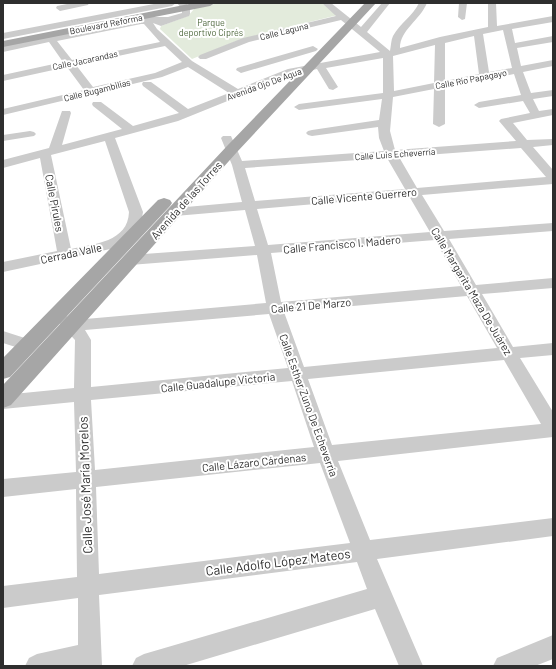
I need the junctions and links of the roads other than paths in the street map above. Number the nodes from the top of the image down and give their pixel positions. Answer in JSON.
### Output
{"nodes":[{"id":1,"x":85,"y":3,"type":"edge"},
{"id":2,"x":172,"y":3,"type":"edge"},
{"id":3,"x":210,"y":3,"type":"edge"},
{"id":4,"x":326,"y":3,"type":"edge"},
{"id":5,"x":357,"y":3,"type":"edge"},
{"id":6,"x":371,"y":3,"type":"edge"},
{"id":7,"x":386,"y":3,"type":"edge"},
{"id":8,"x":423,"y":3,"type":"edge"},
{"id":9,"x":463,"y":3,"type":"edge"},
{"id":10,"x":492,"y":3,"type":"edge"},
{"id":11,"x":183,"y":4,"type":"edge"},
{"id":12,"x":60,"y":8,"type":"dead end"},
{"id":13,"x":462,"y":17,"type":"dead end"},
{"id":14,"x":553,"y":19,"type":"edge"},
{"id":15,"x":347,"y":20,"type":"junction"},
{"id":16,"x":149,"y":24,"type":"junction"},
{"id":17,"x":507,"y":26,"type":"junction"},
{"id":18,"x":493,"y":29,"type":"junction"},
{"id":19,"x":362,"y":32,"type":"junction"},
{"id":20,"x":478,"y":32,"type":"junction"},
{"id":21,"x":3,"y":38,"type":"edge"},
{"id":22,"x":50,"y":39,"type":"junction"},
{"id":23,"x":553,"y":39,"type":"edge"},
{"id":24,"x":440,"y":40,"type":"junction"},
{"id":25,"x":167,"y":43,"type":"junction"},
{"id":26,"x":3,"y":44,"type":"edge"},
{"id":27,"x":512,"y":46,"type":"junction"},
{"id":28,"x":3,"y":49,"type":"edge"},
{"id":29,"x":313,"y":49,"type":"junction"},
{"id":30,"x":392,"y":53,"type":"junction"},
{"id":31,"x":203,"y":57,"type":"dead end"},
{"id":32,"x":189,"y":63,"type":"junction"},
{"id":33,"x":553,"y":63,"type":"edge"},
{"id":34,"x":69,"y":64,"type":"junction"},
{"id":35,"x":316,"y":66,"type":"junction"},
{"id":36,"x":241,"y":70,"type":"dead end"},
{"id":37,"x":517,"y":70,"type":"junction"},
{"id":38,"x":292,"y":71,"type":"junction"},
{"id":39,"x":484,"y":75,"type":"junction"},
{"id":40,"x":3,"y":78,"type":"edge"},
{"id":41,"x":148,"y":84,"type":"dead end"},
{"id":42,"x":438,"y":85,"type":"junction"},
{"id":43,"x":333,"y":87,"type":"dead end"},
{"id":44,"x":91,"y":92,"type":"junction"},
{"id":45,"x":236,"y":93,"type":"junction"},
{"id":46,"x":553,"y":93,"type":"edge"},
{"id":47,"x":388,"y":95,"type":"junction"},
{"id":48,"x":526,"y":98,"type":"junction"},
{"id":49,"x":97,"y":104,"type":"dead end"},
{"id":50,"x":479,"y":105,"type":"dead end"},
{"id":51,"x":299,"y":107,"type":"dead end"},
{"id":52,"x":3,"y":112,"type":"edge"},
{"id":53,"x":553,"y":112,"type":"edge"},
{"id":54,"x":66,"y":113,"type":"dead end"},
{"id":55,"x":188,"y":114,"type":"junction"},
{"id":56,"x":536,"y":115,"type":"junction"},
{"id":57,"x":383,"y":123,"type":"junction"},
{"id":58,"x":439,"y":124,"type":"dead end"},
{"id":59,"x":130,"y":130,"type":"junction"},
{"id":60,"x":312,"y":133,"type":"dead end"},
{"id":61,"x":30,"y":134,"type":"dead end"},
{"id":62,"x":109,"y":136,"type":"junction"},
{"id":63,"x":3,"y":138,"type":"edge"},
{"id":64,"x":553,"y":142,"type":"edge"},
{"id":65,"x":525,"y":144,"type":"junction"},
{"id":66,"x":50,"y":151,"type":"junction"},
{"id":67,"x":232,"y":151,"type":"junction"},
{"id":68,"x":390,"y":154,"type":"junction"},
{"id":69,"x":3,"y":164,"type":"edge"},
{"id":70,"x":553,"y":179,"type":"edge"},
{"id":71,"x":413,"y":192,"type":"junction"},
{"id":72,"x":250,"y":206,"type":"junction"},
{"id":73,"x":175,"y":212,"type":"junction"},
{"id":74,"x":553,"y":227,"type":"edge"},
{"id":75,"x":439,"y":236,"type":"junction"},
{"id":76,"x":263,"y":251,"type":"junction"},
{"id":77,"x":65,"y":254,"type":"junction"},
{"id":78,"x":130,"y":260,"type":"junction"},
{"id":79,"x":3,"y":267,"type":"edge"},
{"id":80,"x":553,"y":282,"type":"edge"},
{"id":81,"x":471,"y":290,"type":"junction"},
{"id":82,"x":275,"y":308,"type":"junction"},
{"id":83,"x":64,"y":320,"type":"junction"},
{"id":84,"x":3,"y":337,"type":"edge"},
{"id":85,"x":28,"y":345,"type":"junction"},
{"id":86,"x":553,"y":349,"type":"edge"},
{"id":87,"x":509,"y":353,"type":"junction"},
{"id":88,"x":3,"y":371,"type":"edge"},
{"id":89,"x":298,"y":374,"type":"junction"},
{"id":90,"x":82,"y":396,"type":"junction"},
{"id":91,"x":3,"y":401,"type":"edge"},
{"id":92,"x":553,"y":429,"type":"edge"},
{"id":93,"x":326,"y":454,"type":"junction"},
{"id":94,"x":86,"y":480,"type":"junction"},
{"id":95,"x":3,"y":488,"type":"edge"},
{"id":96,"x":553,"y":527,"type":"edge"},
{"id":97,"x":363,"y":551,"type":"junction"},
{"id":98,"x":88,"y":586,"type":"junction"},
{"id":99,"x":381,"y":596,"type":"junction"},
{"id":100,"x":3,"y":597,"type":"edge"},
{"id":101,"x":553,"y":648,"type":"edge"},
{"id":102,"x":90,"y":660,"type":"edge"},
{"id":103,"x":37,"y":666,"type":"edge"},
{"id":104,"x":144,"y":666,"type":"edge"},
{"id":105,"x":411,"y":666,"type":"edge"},
{"id":106,"x":505,"y":666,"type":"edge"}],
"edges":[{"from":1,"to":12,"type":"street"},
{"from":2,"to":21,"type":"street"},
{"from":3,"to":11,"type":"main road","name":"Boulevard Reforma"},
{"from":4,"to":15,"type":"street"},
{"from":5,"to":15,"type":"main road","name":"Avenida de las Torres"},
{"from":6,"to":15,"type":"main road","name":"Avenida de las Torres"},
{"from":7,"to":19,"type":"street"},
{"from":8,"to":30,"type":"street","name":"Calle Margarita Maza De Juárez"},
{"from":9,"to":13,"type":"street"},
{"from":10,"to":18,"type":"street"},
{"from":11,"to":16,"type":"street"},
{"from":11,"to":21,"type":"main road","name":"Boulevard Reforma"},
{"from":11,"to":26,"type":"main road","name":"Boulevard Reforma"},
{"from":14,"to":17,"type":"street","name":"Avenida Ojo De Agua"},
{"from":15,"to":19,"type":"street"},
{"from":15,"to":29,"type":"main road","name":"Avenida de las Torres"},
{"from":15,"to":31,"type":"street","name":"Calle Laguna"},
{"from":15,"to":35,"type":"main road","name":"Avenida de las Torres"},
{"from":16,"to":22,"type":"street"},
{"from":16,"to":25,"type":"street"},
{"from":17,"to":18,"type":"street","name":"Avenida Ojo De Agua"},
{"from":17,"to":27,"type":"street"},
{"from":18,"to":20,"type":"street","name":"Avenida Ojo De Agua"},
{"from":19,"to":30,"type":"street"},
{"from":20,"to":24,"type":"street","name":"Avenida Ojo De Agua"},
{"from":20,"to":39,"type":"street"},
{"from":22,"to":28,"type":"street"},
{"from":22,"to":34,"type":"street"},
{"from":23,"to":27,"type":"street"},
{"from":24,"to":30,"type":"street","name":"Avenida Ojo De Agua"},
{"from":24,"to":42,"type":"street"},
{"from":25,"to":32,"type":"street"},
{"from":25,"to":34,"type":"street","name":"Calle Jacarandas"},
{"from":27,"to":37,"type":"street"},
{"from":29,"to":36,"type":"street"},
{"from":29,"to":38,"type":"main road","name":"Avenida de las Torres"},
{"from":30,"to":35,"type":"street","name":"Avenida Ojo De Agua"},
{"from":30,"to":47,"type":"street","name":"Calle Margarita Maza De Juárez"},
{"from":32,"to":44,"type":"street","name":"Calle Bugambilias"},
{"from":32,"to":45,"type":"street"},
{"from":33,"to":37,"type":"street","name":"Calle Río Papagayo"},
{"from":34,"to":40,"type":"street","name":"Calle Jacarandas"},
{"from":34,"to":44,"type":"street"},
{"from":35,"to":38,"type":"street","name":"Avenida Ojo De Agua"},
{"from":35,"to":43,"type":"street"},
{"from":35,"to":67,"type":"main road","name":"Avenida de las Torres"},
{"from":37,"to":39,"type":"street","name":"Calle Río Papagayo"},
{"from":37,"to":48,"type":"street"},
{"from":38,"to":45,"type":"street","name":"Avenida Ojo De Agua"},
{"from":38,"to":67,"type":"main road","name":"Avenida de las Torres"},
{"from":39,"to":42,"type":"street","name":"Calle Río Papagayo"},
{"from":41,"to":55,"type":"street"},
{"from":42,"to":47,"type":"street","name":"Calle Río Papagayo"},
{"from":42,"to":58,"type":"street"},
{"from":44,"to":52,"type":"street","name":"Calle Bugambilias"},
{"from":45,"to":55,"type":"street","name":"Avenida Ojo De Agua"},
{"from":46,"to":48,"type":"street"},
{"from":47,"to":51,"type":"street","name":"Calle Río Papagayo"},
{"from":47,"to":57,"type":"street","name":"Calle Margarita Maza De Juárez"},
{"from":48,"to":50,"type":"street"},
{"from":48,"to":56,"type":"street"},
{"from":49,"to":59,"type":"street"},
{"from":53,"to":56,"type":"street"},
{"from":54,"to":66,"type":"street","name":"Calle Pirules"},
{"from":55,"to":59,"type":"street","name":"Avenida Ojo De Agua"},
{"from":56,"to":65,"type":"street"},
{"from":57,"to":60,"type":"street"},
{"from":57,"to":68,"type":"street","name":"Calle Margarita Maza De Juárez"},
{"from":59,"to":62,"type":"street","name":"Avenida Ojo De Agua"},
{"from":61,"to":63,"type":"street"},
{"from":62,"to":66,"type":"street","name":"Avenida Ojo De Agua"},
{"from":62,"to":77,"type":"street","name":"Cerrada Valle"},
{"from":64,"to":65,"type":"street","name":"Calle Luis Echeverría"},
{"from":65,"to":68,"type":"street","name":"Calle Luis Echeverría"},
{"from":65,"to":70,"type":"street"},
{"from":66,"to":69,"type":"street","name":"Avenida Ojo De Agua"},
{"from":66,"to":77,"type":"street","name":"Calle Pirules"},
{"from":67,"to":68,"type":"street","name":"Calle Luis Echeverría"},
{"from":67,"to":72,"type":"street","name":"Calle Esther Zuno De Echeverría"},
{"from":67,"to":73,"type":"main road","name":"Avenida de las Torres"},
{"from":67,"to":83,"type":"main road","name":"Avenida de las Torres"},
{"from":68,"to":71,"type":"street","name":"Calle Margarita Maza De Juárez"},
{"from":70,"to":71,"type":"street","name":"Calle Vicente Guerrero"},
{"from":71,"to":72,"type":"street","name":"Calle Vicente Guerrero"},
{"from":71,"to":75,"type":"street","name":"Calle Margarita Maza De Juárez"},
{"from":72,"to":73,"type":"street","name":"Calle Vicente Guerrero"},
{"from":72,"to":76,"type":"street","name":"Calle Esther Zuno De Echeverría"},
{"from":73,"to":78,"type":"main road","name":"Avenida de las Torres"},
{"from":74,"to":75,"type":"street","name":"Calle Francisco I. Madero"},
{"from":75,"to":76,"type":"street","name":"Calle Francisco I. Madero"},
{"from":75,"to":81,"type":"street","name":"Calle Margarita Maza De Juárez"},
{"from":76,"to":78,"type":"street","name":"Calle Francisco I. Madero"},
{"from":76,"to":82,"type":"street","name":"Calle Esther Zuno De Echeverría"},
{"from":77,"to":79,"type":"street","name":"Cerrada Valle"},
{"from":78,"to":83,"type":"main road","name":"Avenida de las Torres"},
{"from":80,"to":81,"type":"street","name":"Calle 21 De Marzo"},
{"from":81,"to":82,"type":"street","name":"Calle 21 De Marzo"},
{"from":81,"to":87,"type":"street","name":"Calle Margarita Maza De Juárez"},
{"from":82,"to":83,"type":"street","name":"Calle 21 De Marzo"},
{"from":82,"to":89,"type":"street","name":"Calle Esther Zuno De Echeverría"},
{"from":83,"to":85,"type":"main road","name":"Avenida de las Torres"},
{"from":83,"to":90,"type":"street","name":"Calle José María Morelos"},
{"from":83,"to":91,"type":"main road","name":"Avenida de las Torres"},
{"from":84,"to":85,"type":"street"},
{"from":85,"to":88,"type":"main road","name":"Avenida de las Torres"},
{"from":86,"to":87,"type":"street","name":"Calle Guadalupe Victoria"},
{"from":87,"to":89,"type":"street","name":"Calle Guadalupe Victoria"},
{"from":87,"to":92,"type":"street","name":"Calle Margarita Maza De Juárez"},
{"from":89,"to":90,"type":"street","name":"Calle Guadalupe Victoria"},
{"from":89,"to":93,"type":"street","name":"Calle Esther Zuno De Echeverría"},
{"from":90,"to":91,"type":"street","name":"Calle Guadalupe Victoria"},
{"from":90,"to":94,"type":"street","name":"Calle José María Morelos"},
{"from":92,"to":93,"type":"street","name":"Calle Lázaro Cárdenas"},
{"from":93,"to":94,"type":"street","name":"Calle Lázaro Cárdenas"},
{"from":93,"to":97,"type":"street","name":"Calle Esther Zuno De Echeverría"},
{"from":94,"to":95,"type":"street","name":"Calle Lázaro Cárdenas"},
{"from":94,"to":98,"type":"street","name":"Calle José María Morelos"},
{"from":96,"to":97,"type":"street","name":"Calle Adolfo López Mateos"},
{"from":97,"to":98,"type":"street","name":"Calle Adolfo López Mateos"},
{"from":97,"to":99,"type":"street","name":"Calle Esther Zuno De Echeverría"},
{"from":98,"to":100,"type":"street","name":"Calle Adolfo López Mateos"},
{"from":98,"to":102,"type":"street","name":"Calle José María Morelos"},
{"from":99,"to":104,"type":"street"},
{"from":99,"to":105,"type":"street","name":"Calle Esther Zuno De Echeverría"},
{"from":101,"to":106,"type":"street"},
{"from":102,"to":103,"type":"street"}]}
